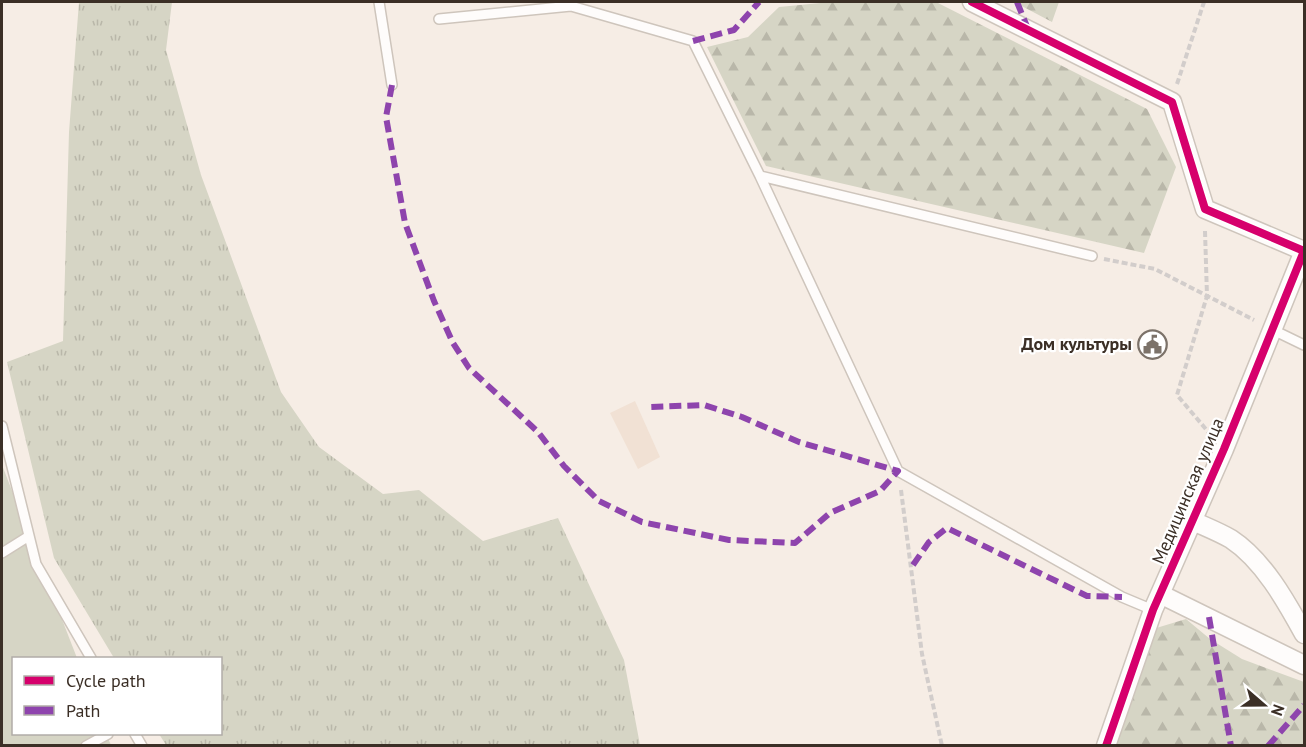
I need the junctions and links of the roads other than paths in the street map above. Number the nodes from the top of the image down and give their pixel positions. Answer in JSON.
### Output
{"nodes":[{"id":1,"x":379,"y":2,"type":"edge"},
{"id":2,"x":972,"y":2,"type":"edge"},
{"id":3,"x":570,"y":4,"type":"edge"},
{"id":4,"x":439,"y":19,"type":"dead end"},
{"id":5,"x":392,"y":85,"type":"dead end"},
{"id":6,"x":760,"y":176,"type":"junction"},
{"id":7,"x":1305,"y":251,"type":"edge"},
{"id":8,"x":1092,"y":256,"type":"road end"},
{"id":9,"x":1271,"y":329,"type":"junction"},
{"id":10,"x":1305,"y":345,"type":"edge"},
{"id":11,"x":2,"y":426,"type":"edge"},
{"id":12,"x":1193,"y":520,"type":"junction"},
{"id":13,"x":29,"y":536,"type":"junction"},
{"id":14,"x":2,"y":553,"type":"edge"},
{"id":15,"x":1156,"y":602,"type":"junction"},
{"id":16,"x":1305,"y":634,"type":"edge"},
{"id":17,"x":90,"y":657,"type":"edge"},
{"id":18,"x":1305,"y":665,"type":"edge"},
{"id":19,"x":106,"y":735,"type":"edge"},
{"id":20,"x":86,"y":746,"type":"edge"},
{"id":21,"x":1106,"y":746,"type":"edge"}],
"edges":[{"from":1,"to":5,"type":"lane"},
{"from":2,"to":7,"type":"street","name":"Медицинская улица"},
{"from":3,"to":4,"type":"lane"},
{"from":3,"to":6,"type":"lane"},
{"from":6,"to":8,"type":"lane"},
{"from":6,"to":15,"type":"lane"},
{"from":7,"to":9,"type":"street","name":"Медицинская улица"},
{"from":9,"to":10,"type":"lane"},
{"from":9,"to":12,"type":"street","name":"Медицинская улица"},
{"from":11,"to":13,"type":"lane"},
{"from":12,"to":15,"type":"street","name":"Медицинская улица"},
{"from":12,"to":16,"type":"street"},
{"from":13,"to":14,"type":"lane"},
{"from":13,"to":17,"type":"lane"},
{"from":15,"to":18,"type":"street"},
{"from":15,"to":21,"type":"street","name":"Медицинская улица"},
{"from":19,"to":20,"type":"lane"}]}
